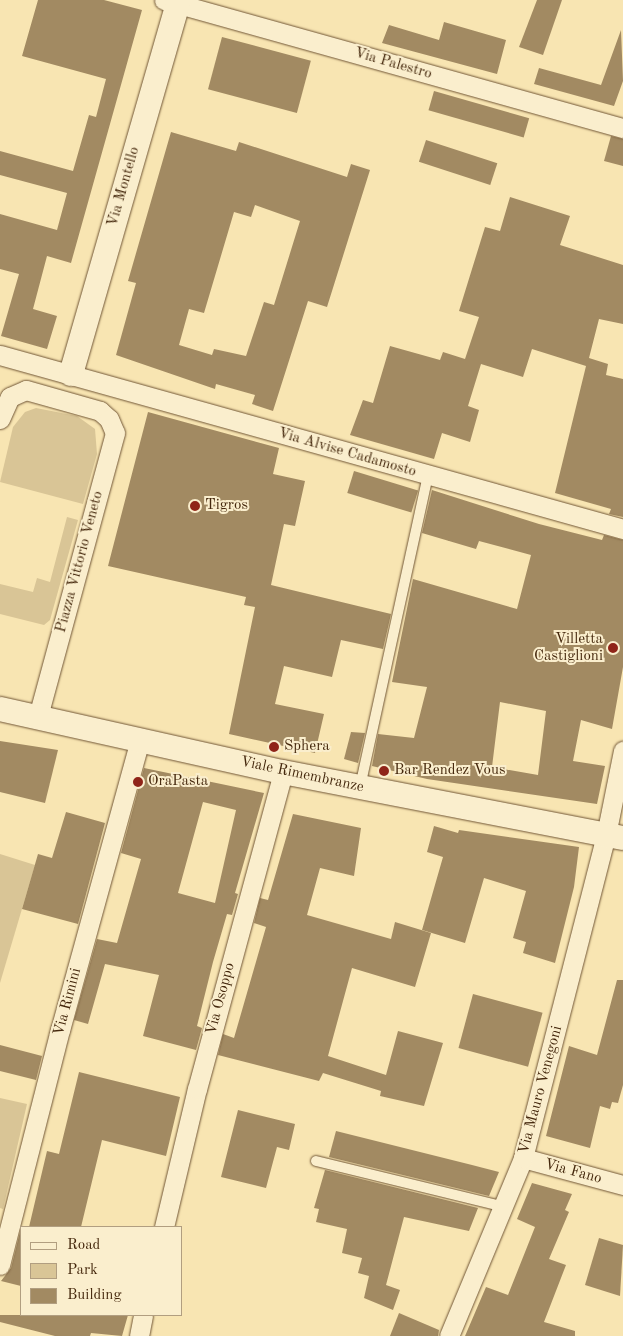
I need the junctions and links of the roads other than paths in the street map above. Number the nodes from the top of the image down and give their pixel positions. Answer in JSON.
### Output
{"nodes":[{"id":1,"x":174,"y":1,"type":"edge"},
{"id":2,"x":623,"y":128,"type":"edge"},
{"id":3,"x":0,"y":355,"type":"edge"},
{"id":4,"x":71,"y":374,"type":"junction"},
{"id":5,"x":33,"y":391,"type":"junction"},
{"id":6,"x":100,"y":411,"type":"junction"},
{"id":7,"x":0,"y":419,"type":"edge"},
{"id":8,"x":428,"y":475,"type":"junction"},
{"id":9,"x":623,"y":529,"type":"edge"},
{"id":10,"x":0,"y":709,"type":"edge"},
{"id":11,"x":38,"y":717,"type":"junction"},
{"id":12,"x":140,"y":740,"type":"junction"},
{"id":13,"x":623,"y":751,"type":"edge"},
{"id":14,"x":283,"y":772,"type":"junction"},
{"id":15,"x":360,"y":788,"type":"junction"},
{"id":16,"x":615,"y":836,"type":"edge"},
{"id":17,"x":523,"y":1158,"type":"junction"},
{"id":18,"x":316,"y":1161,"type":"dead end"},
{"id":19,"x":623,"y":1185,"type":"edge"},
{"id":20,"x":504,"y":1207,"type":"junction"},
{"id":21,"x":164,"y":1226,"type":"edge"},
{"id":22,"x":0,"y":1265,"type":"edge"},
{"id":23,"x":143,"y":1316,"type":"edge"},
{"id":24,"x":138,"y":1336,"type":"edge"},
{"id":25,"x":449,"y":1336,"type":"edge"}],
"edges":[{"from":1,"to":2,"type":"street","name":"Via Palestro"},
{"from":1,"to":4,"type":"street","name":"Via Montello"},
{"from":3,"to":4,"type":"street","name":"Via Alvise Cadamosto"},
{"from":4,"to":5,"type":"street"},
{"from":4,"to":6,"type":"street","name":"Piazza Vittorio Veneto"},
{"from":4,"to":8,"type":"street","name":"Via Alvise Cadamosto"},
{"from":5,"to":6,"type":"street"},
{"from":5,"to":7,"type":"street"},
{"from":6,"to":11,"type":"street","name":"Piazza Vittorio Veneto"},
{"from":8,"to":9,"type":"street","name":"Via Alvise Cadamosto"},
{"from":8,"to":15,"type":"lane"},
{"from":10,"to":11,"type":"street","name":"Viale Rimembranze"},
{"from":11,"to":12,"type":"street","name":"Viale Rimembranze"},
{"from":12,"to":14,"type":"street","name":"Viale Rimembranze"},
{"from":12,"to":22,"type":"street","name":"Via Rimini"},
{"from":13,"to":16,"type":"street","name":"Via Mauro Venegoni"},
{"from":14,"to":15,"type":"street","name":"Viale Rimembranze"},
{"from":14,"to":21,"type":"street","name":"Via Osoppo"},
{"from":15,"to":16,"type":"street","name":"Viale Rimembranze"},
{"from":16,"to":17,"type":"street","name":"Via Mauro Venegoni"},
{"from":17,"to":19,"type":"street","name":"Via Fano"},
{"from":17,"to":20,"type":"street","name":"Via Mauro Venegoni"},
{"from":18,"to":20,"type":"lane"},
{"from":20,"to":25,"type":"street","name":"Via Mauro Venegoni"},
{"from":23,"to":24,"type":"street"}]}
